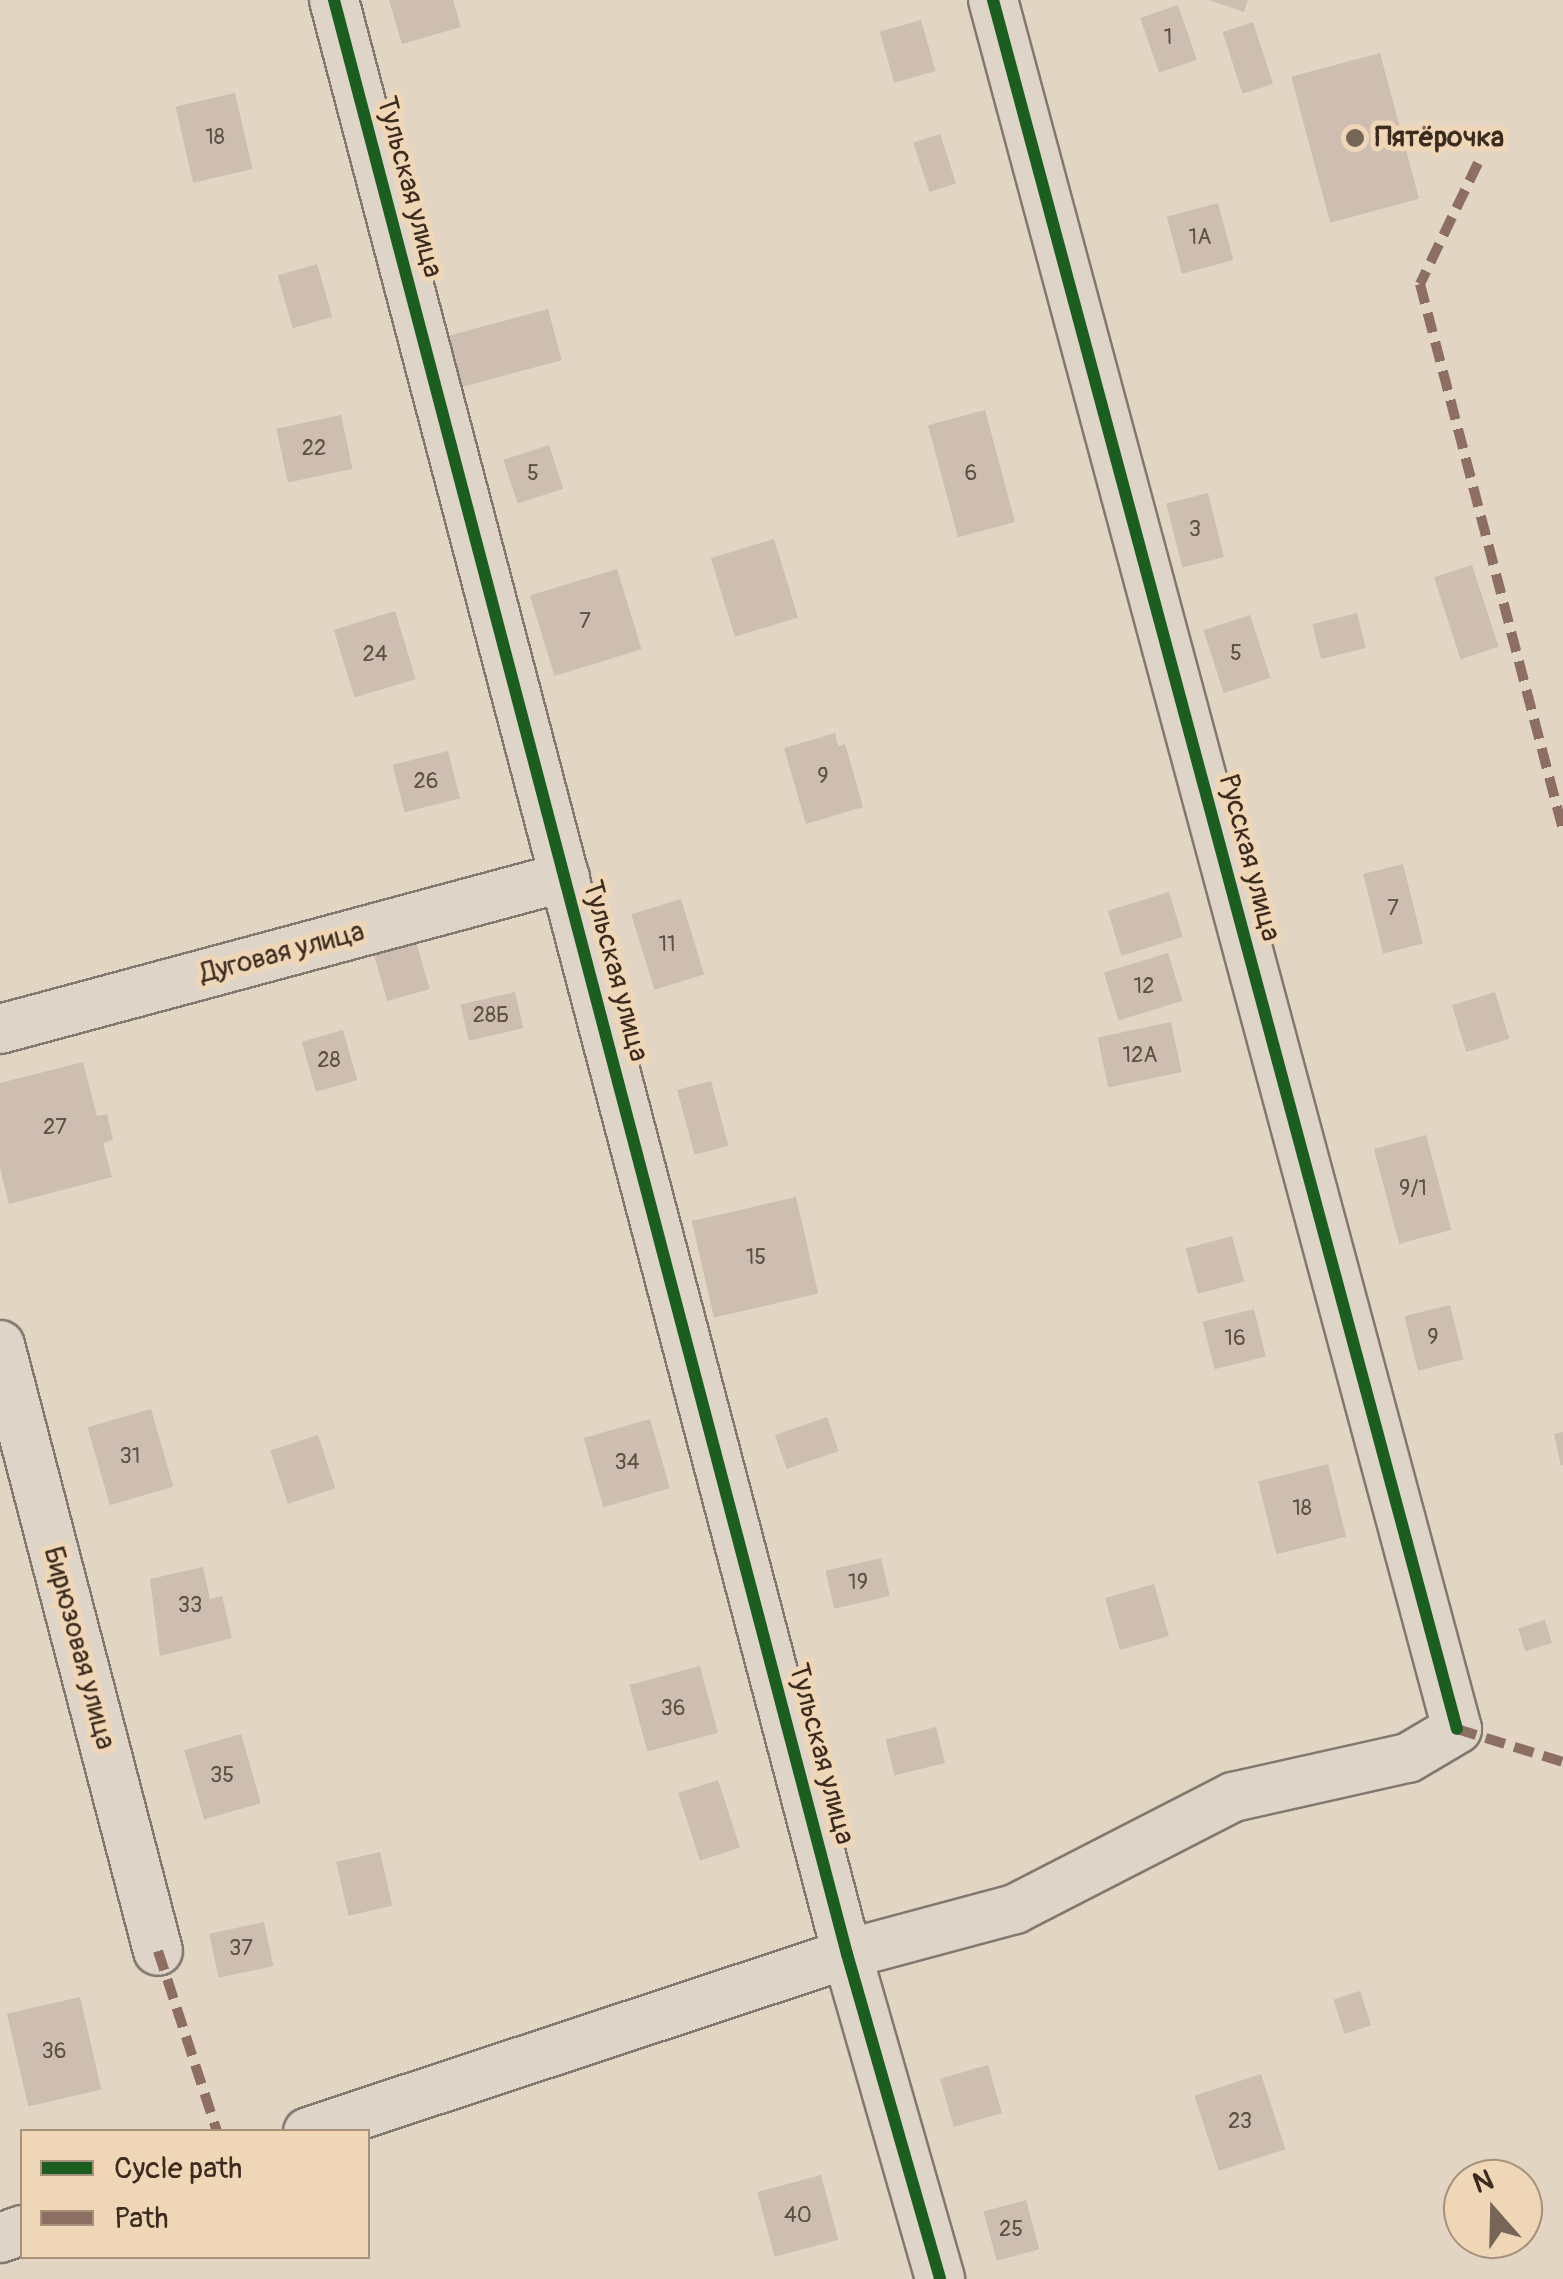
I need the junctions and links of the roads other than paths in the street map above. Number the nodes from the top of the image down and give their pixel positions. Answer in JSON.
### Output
{"nodes":[{"id":1,"x":334,"y":0,"type":"edge"},
{"id":2,"x":993,"y":0,"type":"edge"},
{"id":3,"x":565,"y":877,"type":"junction"},
{"id":4,"x":0,"y":1029,"type":"edge"},
{"id":5,"x":0,"y":1345,"type":"edge"},
{"id":6,"x":158,"y":1951,"type":"dead end"},
{"id":7,"x":847,"y":1954,"type":"junction"},
{"id":8,"x":317,"y":2129,"type":"edge"},
{"id":9,"x":940,"y":2279,"type":"edge"}],
"edges":[{"from":1,"to":3,"type":"street","name":"Тульская улица"},
{"from":2,"to":7,"type":"street","name":"Русская улица"},
{"from":3,"to":4,"type":"street","name":"Дуговая улица"},
{"from":3,"to":7,"type":"street","name":"Тульская улица"},
{"from":5,"to":6,"type":"street","name":"Бирюзовая улица"},
{"from":7,"to":8,"type":"street"},
{"from":7,"to":9,"type":"street","name":"Тульская улица"}]}
